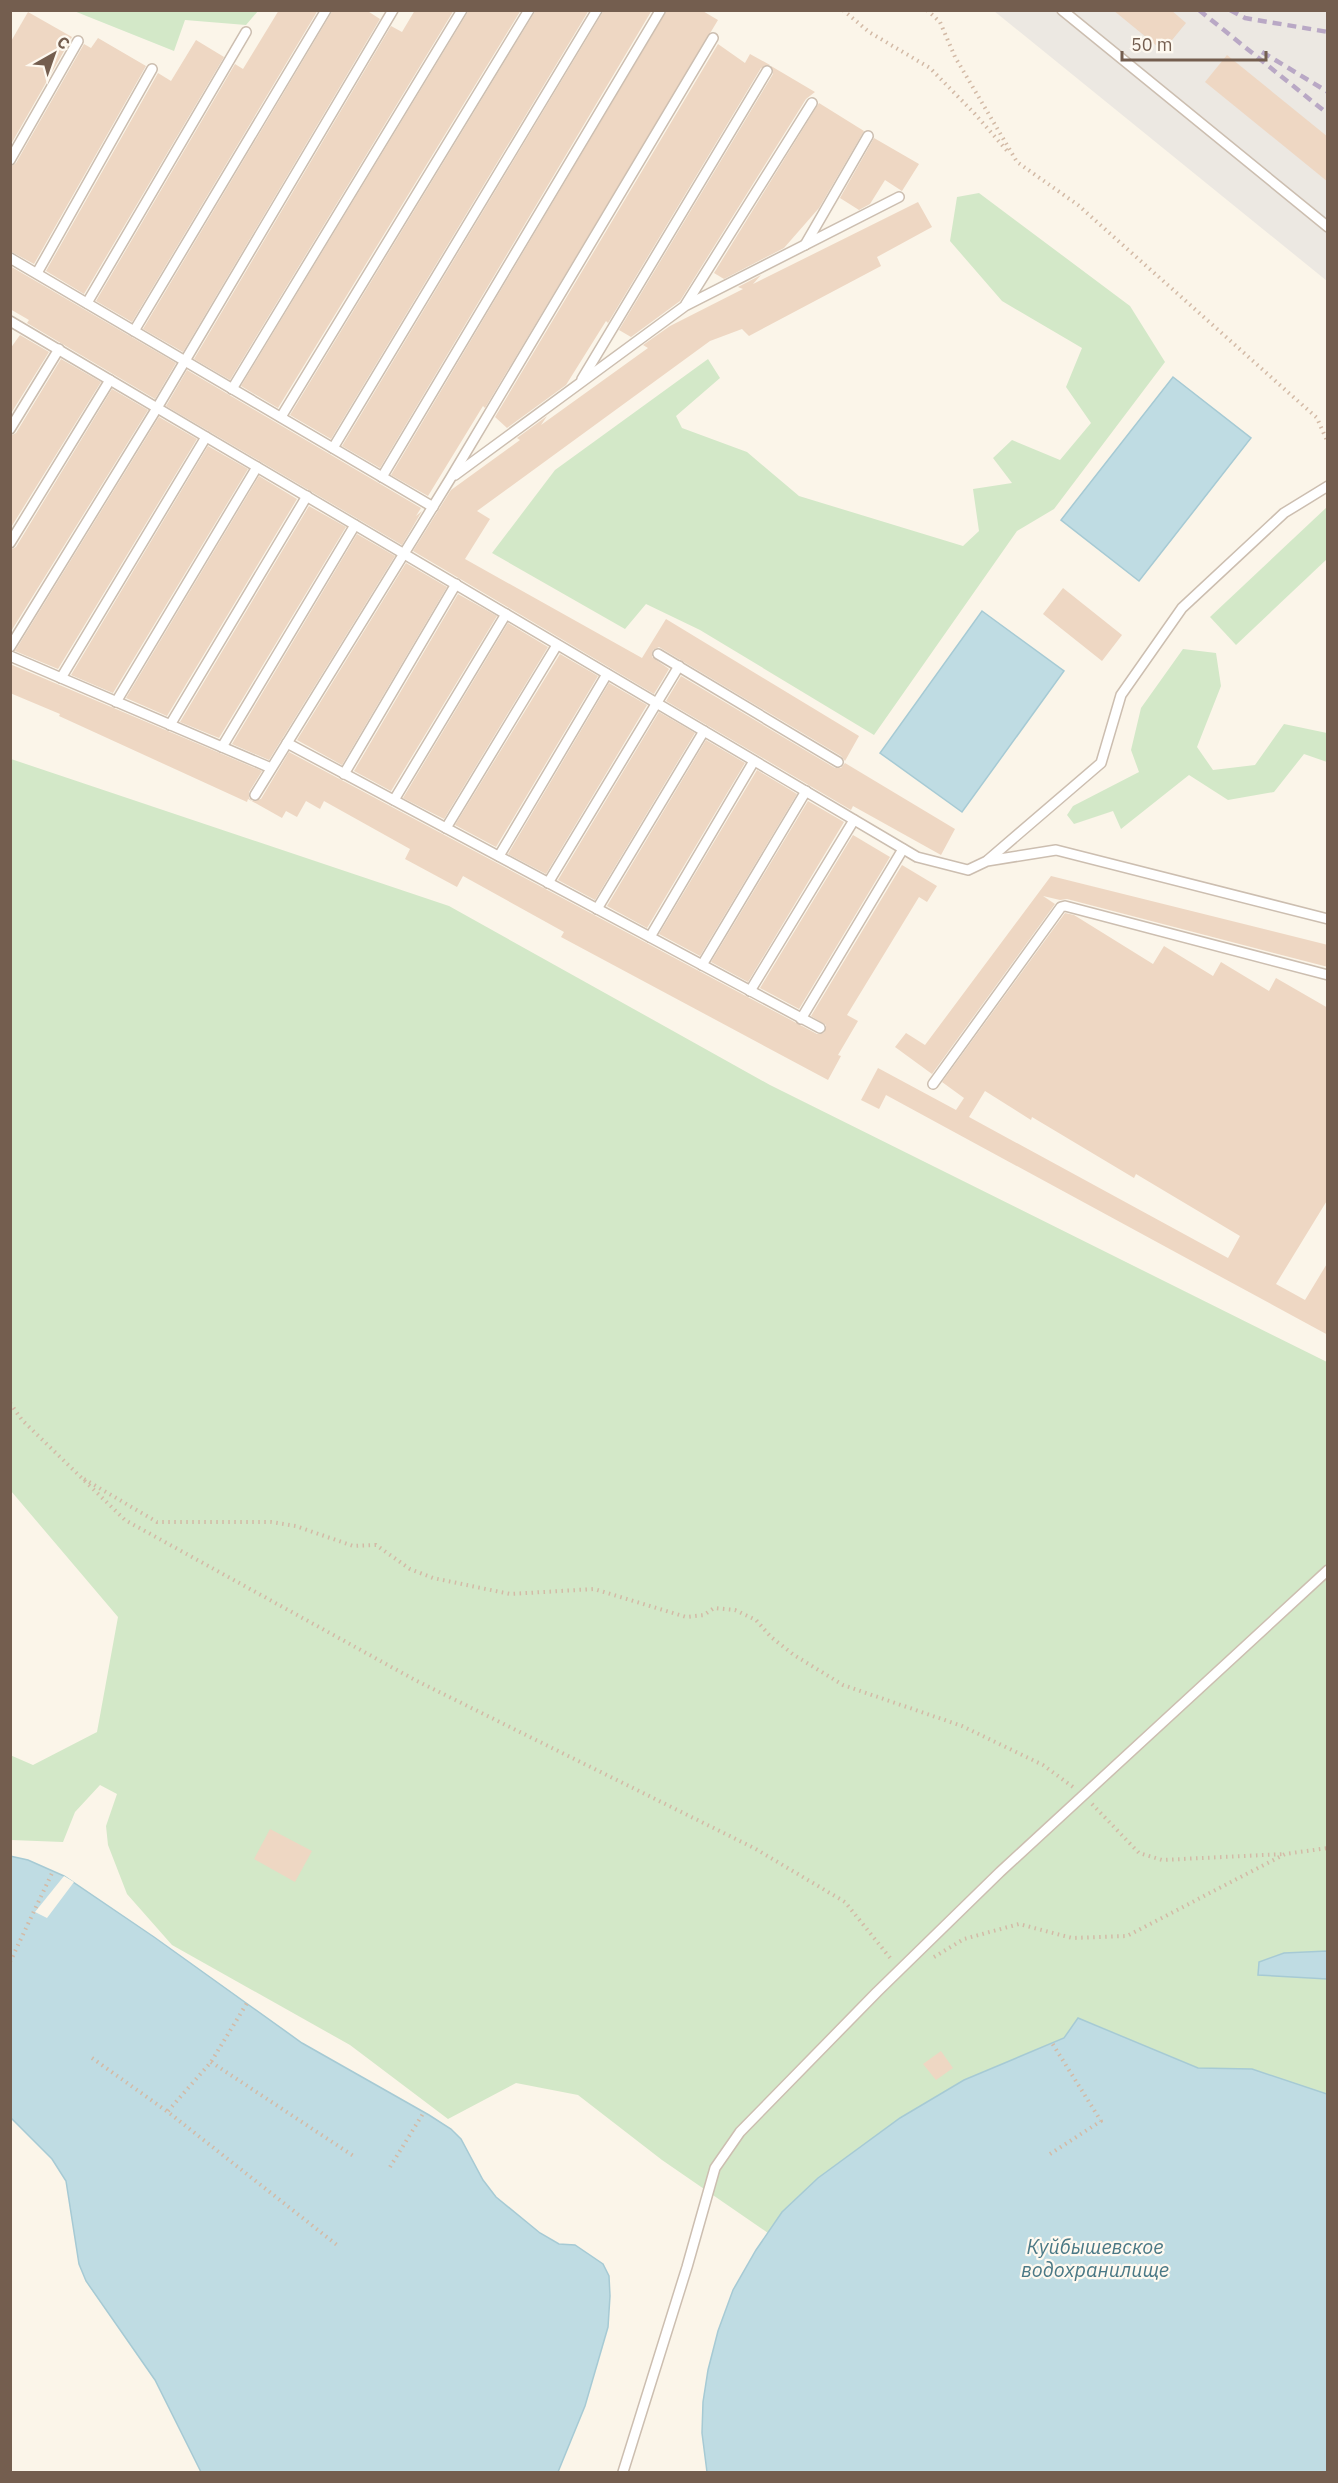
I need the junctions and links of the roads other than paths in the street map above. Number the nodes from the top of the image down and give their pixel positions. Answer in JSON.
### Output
{"nodes":[{"id":1,"x":326,"y":10,"type":"edge"},
{"id":2,"x":393,"y":10,"type":"edge"},
{"id":3,"x":462,"y":10,"type":"edge"},
{"id":4,"x":529,"y":10,"type":"edge"},
{"id":5,"x":597,"y":10,"type":"edge"},
{"id":6,"x":1062,"y":10,"type":"edge"},
{"id":7,"x":660,"y":11,"type":"edge"},
{"id":8,"x":246,"y":32,"type":"dead end"},
{"id":9,"x":713,"y":38,"type":"dead end"},
{"id":10,"x":78,"y":41,"type":"dead end"},
{"id":11,"x":152,"y":69,"type":"dead end"},
{"id":12,"x":767,"y":71,"type":"dead end"},
{"id":13,"x":812,"y":103,"type":"dead end"},
{"id":14,"x":868,"y":136,"type":"dead end"},
{"id":15,"x":10,"y":160,"type":"edge"},
{"id":16,"x":899,"y":197,"type":"dead end"},
{"id":17,"x":1328,"y":227,"type":"edge"},
{"id":18,"x":805,"y":245,"type":"junction"},
{"id":19,"x":10,"y":258,"type":"edge"},
{"id":20,"x":37,"y":273,"type":"junction"},
{"id":21,"x":87,"y":303,"type":"junction"},
{"id":22,"x":685,"y":306,"type":"junction"},
{"id":23,"x":10,"y":321,"type":"edge"},
{"id":24,"x":134,"y":331,"type":"junction"},
{"id":25,"x":58,"y":350,"type":"junction"},
{"id":26,"x":185,"y":360,"type":"junction"},
{"id":27,"x":110,"y":380,"type":"junction"},
{"id":28,"x":579,"y":384,"type":"junction"},
{"id":29,"x":232,"y":388,"type":"junction"},
{"id":30,"x":157,"y":408,"type":"junction"},
{"id":31,"x":281,"y":417,"type":"junction"},
{"id":32,"x":10,"y":429,"type":"edge"},
{"id":33,"x":206,"y":437,"type":"junction"},
{"id":34,"x":333,"y":448,"type":"junction"},
{"id":35,"x":257,"y":467,"type":"junction"},
{"id":36,"x":382,"y":477,"type":"junction"},
{"id":37,"x":450,"y":478,"type":"junction"},
{"id":38,"x":1328,"y":486,"type":"edge"},
{"id":39,"x":306,"y":496,"type":"junction"},
{"id":40,"x":433,"y":507,"type":"junction"},
{"id":41,"x":355,"y":525,"type":"junction"},
{"id":42,"x":10,"y":543,"type":"edge"},
{"id":43,"x":404,"y":554,"type":"junction"},
{"id":44,"x":456,"y":584,"type":"junction"},
{"id":45,"x":506,"y":614,"type":"junction"},
{"id":46,"x":557,"y":645,"type":"junction"},
{"id":47,"x":10,"y":647,"type":"edge"},
{"id":48,"x":658,"y":654,"type":"dead end"},
{"id":49,"x":10,"y":656,"type":"edge"},
{"id":50,"x":679,"y":666,"type":"junction"},
{"id":51,"x":607,"y":674,"type":"junction"},
{"id":52,"x":61,"y":678,"type":"junction"},
{"id":53,"x":116,"y":702,"type":"junction"},
{"id":54,"x":657,"y":703,"type":"junction"},
{"id":55,"x":170,"y":724,"type":"junction"},
{"id":56,"x":704,"y":731,"type":"junction"},
{"id":57,"x":287,"y":743,"type":"junction"},
{"id":58,"x":222,"y":747,"type":"junction"},
{"id":59,"x":754,"y":761,"type":"junction"},
{"id":60,"x":838,"y":762,"type":"dead end"},
{"id":61,"x":271,"y":768,"type":"junction"},
{"id":62,"x":344,"y":774,"type":"junction"},
{"id":63,"x":806,"y":791,"type":"junction"},
{"id":64,"x":255,"y":795,"type":"dead end"},
{"id":65,"x":394,"y":800,"type":"junction"},
{"id":66,"x":854,"y":820,"type":"junction"},
{"id":67,"x":446,"y":828,"type":"junction"},
{"id":68,"x":903,"y":849,"type":"junction"},
{"id":69,"x":499,"y":856,"type":"junction"},
{"id":70,"x":987,"y":861,"type":"junction"},
{"id":71,"x":548,"y":883,"type":"junction"},
{"id":72,"x":597,"y":909,"type":"junction"},
{"id":73,"x":1328,"y":919,"type":"edge"},
{"id":74,"x":650,"y":937,"type":"junction"},
{"id":75,"x":702,"y":965,"type":"junction"},
{"id":76,"x":1328,"y":975,"type":"edge"},
{"id":77,"x":750,"y":991,"type":"junction"},
{"id":78,"x":801,"y":1019,"type":"junction"},
{"id":79,"x":820,"y":1028,"type":"dead end"},
{"id":80,"x":933,"y":1084,"type":"dead end"},
{"id":81,"x":1328,"y":1570,"type":"edge"},
{"id":82,"x":622,"y":2472,"type":"edge"}],
"edges":[{"from":1,"to":24,"type":"lane"},
{"from":2,"to":26,"type":"lane"},
{"from":3,"to":29,"type":"lane"},
{"from":4,"to":31,"type":"lane"},
{"from":5,"to":34,"type":"lane"},
{"from":6,"to":17,"type":"lane"},
{"from":7,"to":36,"type":"lane"},
{"from":8,"to":21,"type":"lane"},
{"from":9,"to":37,"type":"lane"},
{"from":10,"to":15,"type":"lane"},
{"from":11,"to":20,"type":"lane"},
{"from":12,"to":28,"type":"lane"},
{"from":13,"to":22,"type":"lane"},
{"from":14,"to":18,"type":"lane"},
{"from":16,"to":18,"type":"lane"},
{"from":18,"to":22,"type":"lane"},
{"from":19,"to":20,"type":"lane"},
{"from":20,"to":21,"type":"lane"},
{"from":21,"to":24,"type":"lane"},
{"from":22,"to":28,"type":"lane"},
{"from":23,"to":25,"type":"lane"},
{"from":24,"to":26,"type":"lane"},
{"from":25,"to":27,"type":"lane"},
{"from":25,"to":32,"type":"lane"},
{"from":26,"to":29,"type":"lane"},
{"from":26,"to":30,"type":"lane"},
{"from":27,"to":30,"type":"lane"},
{"from":27,"to":42,"type":"lane"},
{"from":28,"to":37,"type":"lane"},
{"from":29,"to":31,"type":"lane"},
{"from":30,"to":33,"type":"lane"},
{"from":30,"to":47,"type":"lane"},
{"from":31,"to":34,"type":"lane"},
{"from":33,"to":35,"type":"lane"},
{"from":33,"to":52,"type":"lane"},
{"from":34,"to":36,"type":"lane"},
{"from":35,"to":39,"type":"lane"},
{"from":35,"to":53,"type":"lane"},
{"from":36,"to":40,"type":"lane"},
{"from":37,"to":40,"type":"lane"},
{"from":38,"to":70,"type":"lane"},
{"from":39,"to":41,"type":"lane"},
{"from":39,"to":55,"type":"lane"},
{"from":40,"to":43,"type":"lane"},
{"from":41,"to":43,"type":"lane"},
{"from":41,"to":58,"type":"lane"},
{"from":43,"to":44,"type":"lane"},
{"from":43,"to":57,"type":"lane"},
{"from":44,"to":45,"type":"lane"},
{"from":44,"to":62,"type":"lane"},
{"from":45,"to":46,"type":"lane"},
{"from":45,"to":65,"type":"lane"},
{"from":46,"to":51,"type":"lane"},
{"from":46,"to":67,"type":"lane"},
{"from":48,"to":50,"type":"lane"},
{"from":49,"to":52,"type":"lane"},
{"from":50,"to":54,"type":"lane"},
{"from":50,"to":60,"type":"lane"},
{"from":51,"to":54,"type":"lane"},
{"from":51,"to":69,"type":"lane"},
{"from":52,"to":53,"type":"lane"},
{"from":53,"to":55,"type":"lane"},
{"from":54,"to":56,"type":"lane"},
{"from":54,"to":71,"type":"lane"},
{"from":55,"to":58,"type":"lane"},
{"from":56,"to":59,"type":"lane"},
{"from":56,"to":72,"type":"lane"},
{"from":57,"to":61,"type":"lane"},
{"from":57,"to":62,"type":"lane"},
{"from":58,"to":61,"type":"lane"},
{"from":59,"to":63,"type":"lane"},
{"from":59,"to":74,"type":"lane"},
{"from":61,"to":64,"type":"lane"},
{"from":62,"to":65,"type":"lane"},
{"from":63,"to":66,"type":"lane"},
{"from":63,"to":75,"type":"lane"},
{"from":65,"to":67,"type":"lane"},
{"from":66,"to":68,"type":"lane"},
{"from":66,"to":77,"type":"lane"},
{"from":67,"to":69,"type":"lane"},
{"from":68,"to":70,"type":"lane"},
{"from":68,"to":78,"type":"lane"},
{"from":69,"to":71,"type":"lane"},
{"from":70,"to":73,"type":"lane"},
{"from":71,"to":72,"type":"lane"},
{"from":72,"to":74,"type":"lane"},
{"from":74,"to":75,"type":"lane"},
{"from":75,"to":77,"type":"lane"},
{"from":76,"to":80,"type":"lane"},
{"from":77,"to":78,"type":"lane"},
{"from":78,"to":79,"type":"lane"},
{"from":81,"to":82,"type":"lane"}]}
